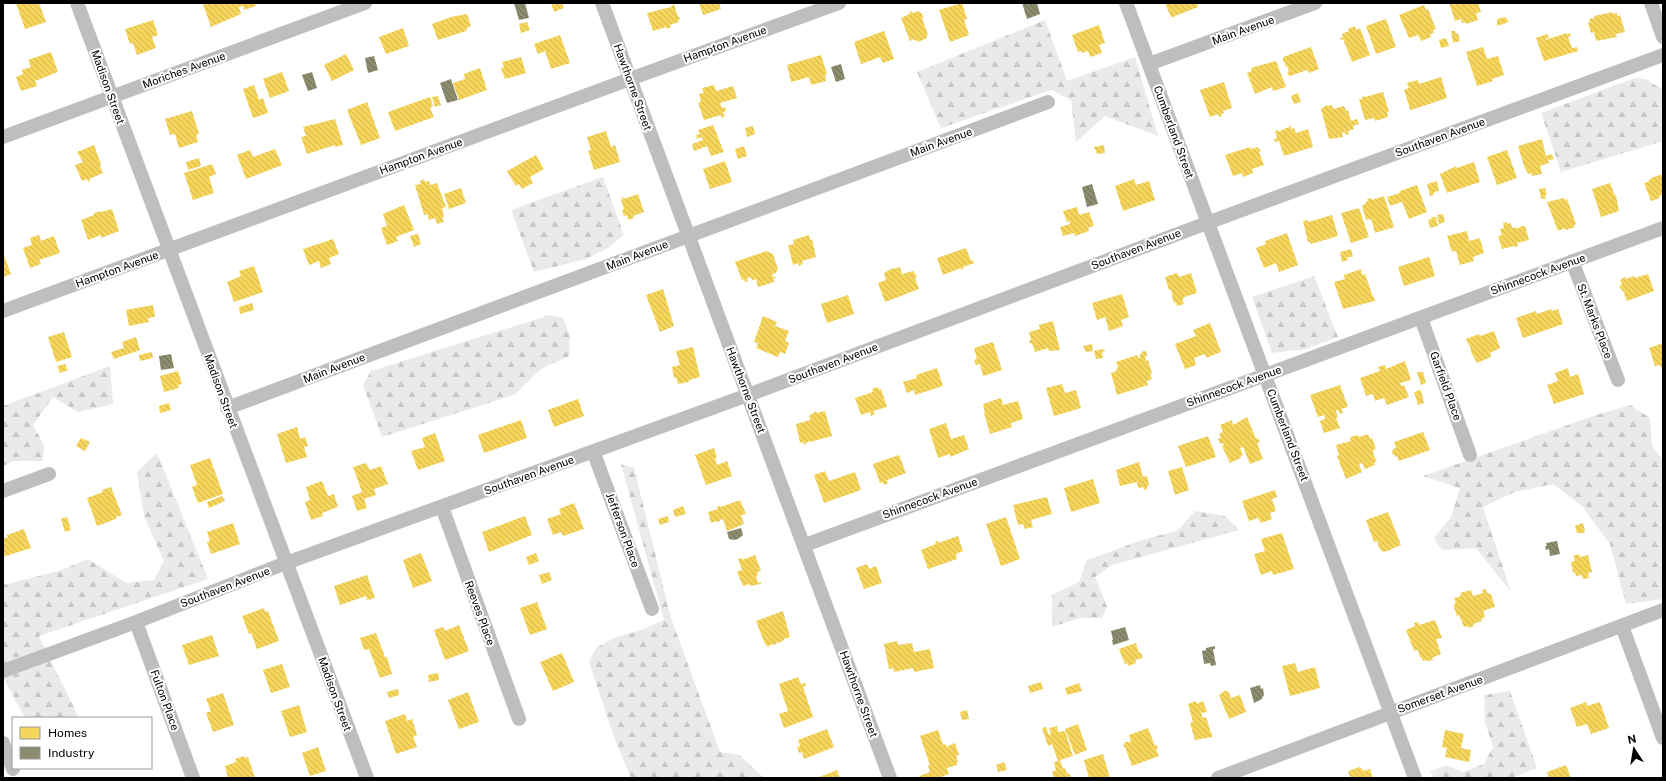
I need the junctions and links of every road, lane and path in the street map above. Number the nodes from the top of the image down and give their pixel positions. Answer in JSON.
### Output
{"nodes":[{"id":1,"x":77,"y":3,"type":"edge"},
{"id":2,"x":365,"y":3,"type":"edge"},
{"id":3,"x":602,"y":3,"type":"edge"},
{"id":4,"x":839,"y":3,"type":"edge"},
{"id":5,"x":1126,"y":3,"type":"edge"},
{"id":6,"x":1315,"y":3,"type":"edge"},
{"id":7,"x":1651,"y":3,"type":"edge"},
{"id":8,"x":1663,"y":37,"type":"edge"},
{"id":9,"x":1663,"y":55,"type":"edge"},
{"id":10,"x":1149,"y":64,"type":"junction"},
{"id":11,"x":630,"y":79,"type":"junction"},
{"id":12,"x":112,"y":97,"type":"junction"},
{"id":13,"x":1048,"y":102,"type":"dead end"},
{"id":14,"x":3,"y":137,"type":"edge"},
{"id":15,"x":1207,"y":223,"type":"junction"},
{"id":16,"x":1663,"y":228,"type":"edge"},
{"id":17,"x":688,"y":236,"type":"junction"},
{"id":18,"x":169,"y":250,"type":"junction"},
{"id":19,"x":1572,"y":261,"type":"junction"},
{"id":20,"x":3,"y":311,"type":"edge"},
{"id":21,"x":1421,"y":318,"type":"junction"},
{"id":22,"x":1265,"y":374,"type":"junction"},
{"id":23,"x":1618,"y":380,"type":"dead end"},
{"id":24,"x":748,"y":395,"type":"junction"},
{"id":25,"x":227,"y":408,"type":"junction"},
{"id":26,"x":593,"y":452,"type":"junction"},
{"id":27,"x":1470,"y":455,"type":"dead end"},
{"id":28,"x":49,"y":474,"type":"dead end"},
{"id":29,"x":3,"y":491,"type":"edge"},
{"id":30,"x":442,"y":507,"type":"junction"},
{"id":31,"x":804,"y":545,"type":"junction"},
{"id":32,"x":286,"y":563,"type":"junction"},
{"id":33,"x":652,"y":609,"type":"dead end"},
{"id":34,"x":1663,"y":610,"type":"edge"},
{"id":35,"x":136,"y":622,"type":"junction"},
{"id":36,"x":1622,"y":626,"type":"junction"},
{"id":37,"x":3,"y":671,"type":"edge"},
{"id":38,"x":1390,"y":712,"type":"junction"},
{"id":39,"x":518,"y":720,"type":"dead end"},
{"id":40,"x":1663,"y":738,"type":"edge"},
{"id":41,"x":3,"y":743,"type":"edge"},
{"id":42,"x":12,"y":766,"type":"edge"},
{"id":43,"x":193,"y":778,"type":"edge"},
{"id":44,"x":366,"y":778,"type":"edge"},
{"id":45,"x":890,"y":778,"type":"edge"},
{"id":46,"x":1218,"y":778,"type":"edge"},
{"id":47,"x":1415,"y":778,"type":"edge"}],
"edges":[{"from":1,"to":12,"type":"street","name":"Madison Street"},
{"from":2,"to":12,"type":"street","name":"Moriches Avenue"},
{"from":3,"to":11,"type":"street","name":"Hawthorne Street"},
{"from":4,"to":11,"type":"street","name":"Hampton Avenue"},
{"from":5,"to":10,"type":"street","name":"Cumberland Street"},
{"from":6,"to":10,"type":"street","name":"Main Avenue"},
{"from":7,"to":8,"type":"street"},
{"from":9,"to":15,"type":"street","name":"Southaven Avenue"},
{"from":10,"to":15,"type":"street","name":"Cumberland Street"},
{"from":11,"to":17,"type":"street","name":"Hawthorne Street"},
{"from":11,"to":18,"type":"street","name":"Hampton Avenue"},
{"from":12,"to":14,"type":"street","name":"Moriches Avenue"},
{"from":12,"to":18,"type":"street","name":"Madison Street"},
{"from":13,"to":17,"type":"street","name":"Main Avenue"},
{"from":15,"to":22,"type":"street","name":"Cumberland Street"},
{"from":15,"to":24,"type":"street","name":"Southaven Avenue"},
{"from":16,"to":19,"type":"street","name":"Shinnecock Avenue"},
{"from":17,"to":24,"type":"street","name":"Hawthorne Street"},
{"from":17,"to":25,"type":"street","name":"Main Avenue"},
{"from":18,"to":20,"type":"street","name":"Hampton Avenue"},
{"from":18,"to":25,"type":"street","name":"Madison Street"},
{"from":19,"to":21,"type":"street","name":"Shinnecock Avenue"},
{"from":19,"to":23,"type":"street","name":"St. Marks Place"},
{"from":21,"to":22,"type":"street","name":"Shinnecock Avenue"},
{"from":21,"to":27,"type":"street","name":"Garfield Place"},
{"from":22,"to":31,"type":"street","name":"Shinnecock Avenue"},
{"from":22,"to":38,"type":"street","name":"Cumberland Street"},
{"from":24,"to":26,"type":"street","name":"Southaven Avenue"},
{"from":24,"to":31,"type":"street","name":"Hawthorne Street"},
{"from":25,"to":32,"type":"street","name":"Madison Street"},
{"from":26,"to":30,"type":"street","name":"Southaven Avenue"},
{"from":26,"to":33,"type":"street","name":"Jefferson Place"},
{"from":28,"to":29,"type":"street"},
{"from":30,"to":32,"type":"street","name":"Southaven Avenue"},
{"from":30,"to":39,"type":"street","name":"Reeves Place"},
{"from":31,"to":45,"type":"street","name":"Hawthorne Street"},
{"from":32,"to":35,"type":"street","name":"Southaven Avenue"},
{"from":32,"to":44,"type":"street","name":"Madison Street"},
{"from":34,"to":36,"type":"street","name":"Somerset Avenue"},
{"from":35,"to":37,"type":"street","name":"Southaven Avenue"},
{"from":35,"to":43,"type":"street","name":"Fulton Place"},
{"from":36,"to":38,"type":"street","name":"Somerset Avenue"},
{"from":36,"to":40,"type":"street"},
{"from":38,"to":46,"type":"street","name":"Somerset Avenue"},
{"from":38,"to":47,"type":"street","name":"Cumberland Street"},
{"from":41,"to":42,"type":"street"}]}
